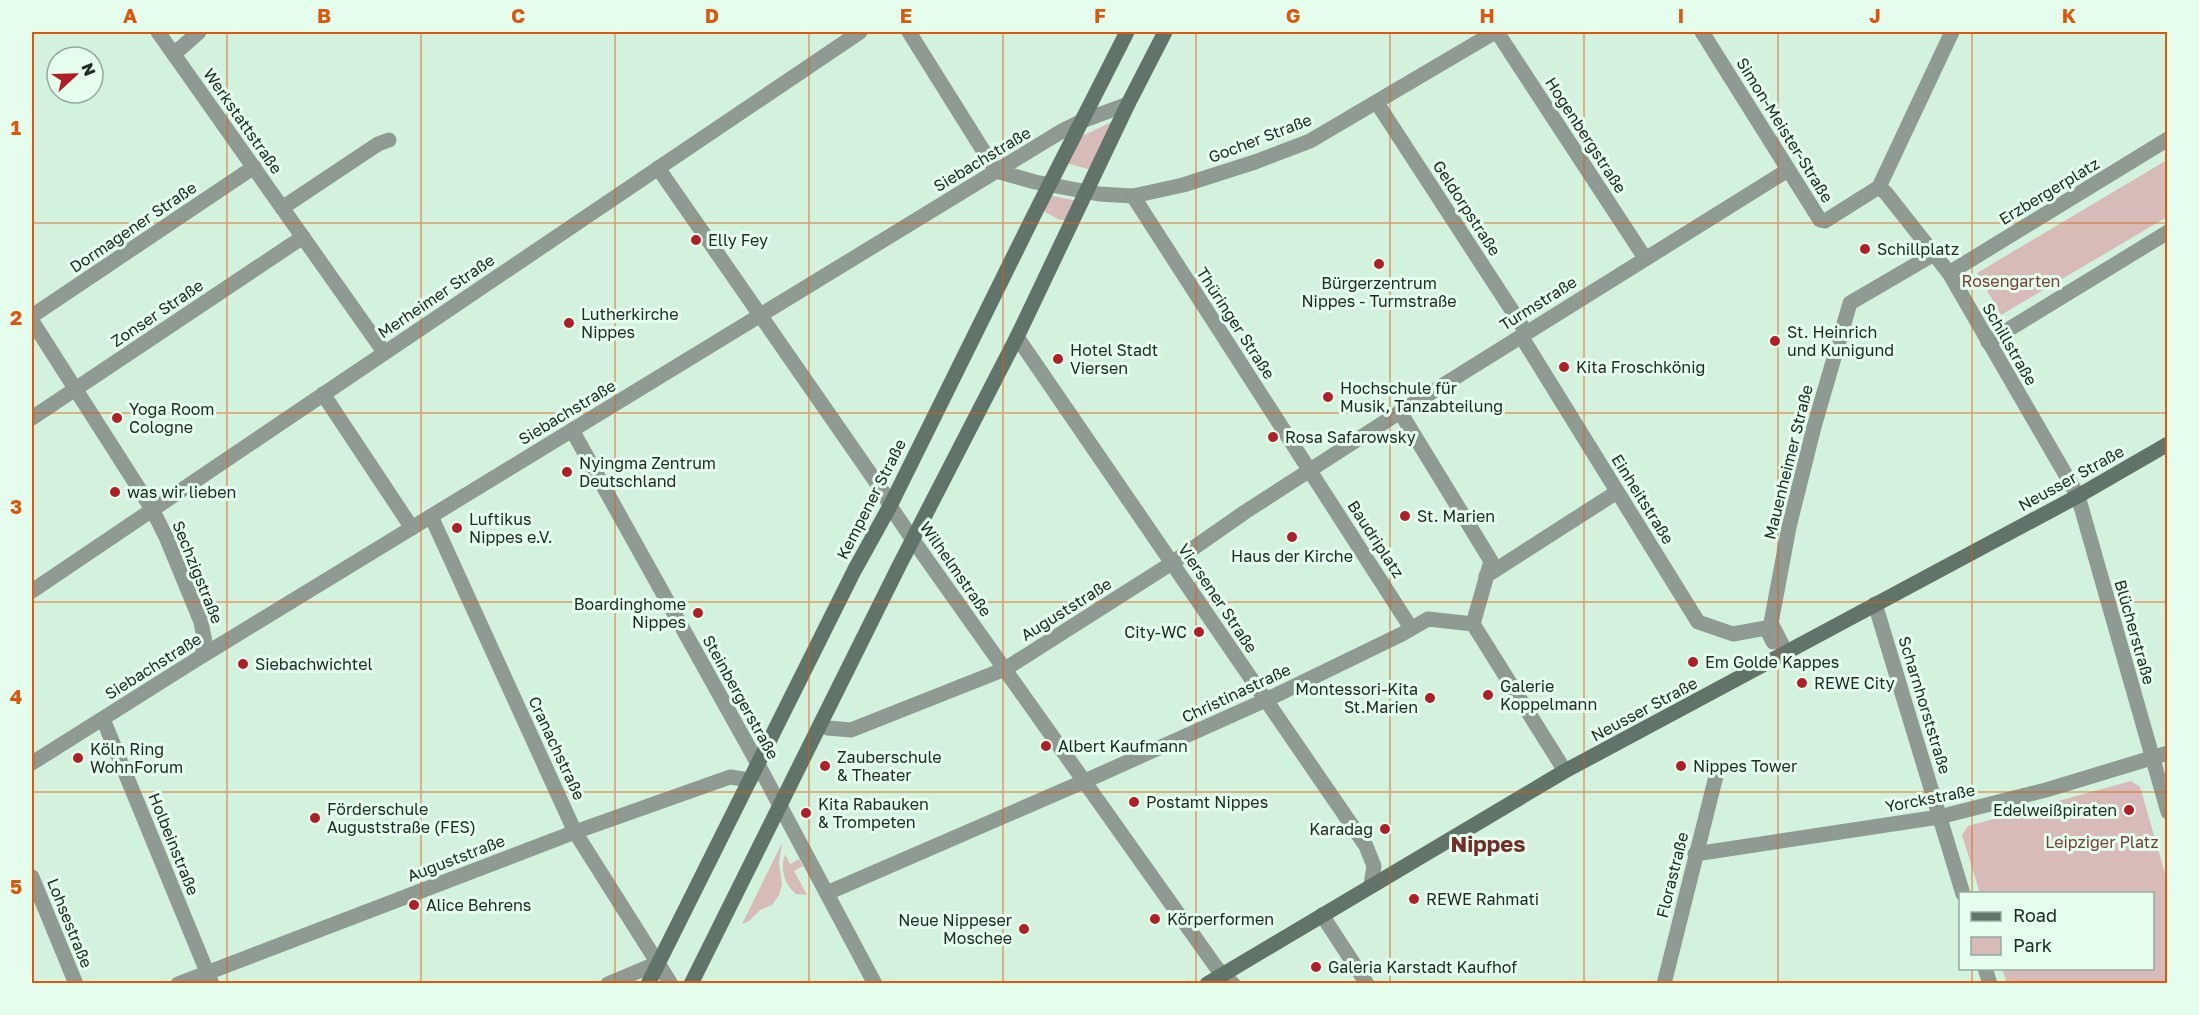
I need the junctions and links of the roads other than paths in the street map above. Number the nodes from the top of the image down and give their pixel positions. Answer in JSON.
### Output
{"nodes":[{"id":1,"x":158,"y":32,"type":"edge"},
{"id":2,"x":199,"y":32,"type":"edge"},
{"id":3,"x":860,"y":32,"type":"edge"},
{"id":4,"x":909,"y":32,"type":"edge"},
{"id":5,"x":1127,"y":32,"type":"edge"},
{"id":6,"x":1165,"y":32,"type":"edge"},
{"id":7,"x":1496,"y":32,"type":"edge"},
{"id":8,"x":1702,"y":32,"type":"edge"},
{"id":9,"x":1952,"y":32,"type":"edge"},
{"id":10,"x":174,"y":54,"type":"junction"},
{"id":11,"x":1377,"y":103,"type":"junction"},
{"id":12,"x":1128,"y":104,"type":"junction"},
{"id":13,"x":1082,"y":121,"type":"junction"},
{"id":14,"x":2168,"y":139,"type":"edge"},
{"id":15,"x":389,"y":140,"type":"dead end"},
{"id":16,"x":254,"y":167,"type":"junction"},
{"id":17,"x":658,"y":168,"type":"junction"},
{"id":18,"x":1788,"y":170,"type":"junction"},
{"id":19,"x":996,"y":171,"type":"junction"},
{"id":20,"x":1049,"y":185,"type":"junction"},
{"id":21,"x":1879,"y":187,"type":"junction"},
{"id":22,"x":1088,"y":191,"type":"junction"},
{"id":23,"x":1133,"y":196,"type":"junction"},
{"id":24,"x":282,"y":208,"type":"junction"},
{"id":25,"x":2168,"y":232,"type":"edge"},
{"id":26,"x":303,"y":237,"type":"junction"},
{"id":27,"x":1934,"y":254,"type":"junction"},
{"id":28,"x":1645,"y":258,"type":"junction"},
{"id":29,"x":1949,"y":273,"type":"junction"},
{"id":30,"x":760,"y":315,"type":"junction"},
{"id":31,"x":32,"y":316,"type":"edge"},
{"id":32,"x":32,"y":321,"type":"edge"},
{"id":33,"x":1523,"y":334,"type":"junction"},
{"id":34,"x":1017,"y":337,"type":"junction"},
{"id":35,"x":1989,"y":342,"type":"junction"},
{"id":36,"x":384,"y":352,"type":"junction"},
{"id":37,"x":75,"y":389,"type":"junction"},
{"id":38,"x":323,"y":394,"type":"junction"},
{"id":39,"x":1400,"y":412,"type":"junction"},
{"id":40,"x":32,"y":418,"type":"edge"},
{"id":41,"x":572,"y":430,"type":"junction"},
{"id":42,"x":2168,"y":444,"type":"edge"},
{"id":43,"x":1310,"y":470,"type":"junction"},
{"id":44,"x":1617,"y":492,"type":"junction"},
{"id":45,"x":2078,"y":496,"type":"junction"},
{"id":46,"x":890,"y":506,"type":"junction"},
{"id":47,"x":153,"y":509,"type":"junction"},
{"id":48,"x":431,"y":516,"type":"junction"},
{"id":49,"x":412,"y":528,"type":"junction"},
{"id":50,"x":913,"y":540,"type":"junction"},
{"id":51,"x":1172,"y":563,"type":"junction"},
{"id":52,"x":1486,"y":576,"type":"junction"},
{"id":53,"x":32,"y":591,"type":"edge"},
{"id":54,"x":1875,"y":604,"type":"junction"},
{"id":55,"x":1473,"y":624,"type":"junction"},
{"id":56,"x":1768,"y":626,"type":"junction"},
{"id":57,"x":1411,"y":628,"type":"junction"},
{"id":58,"x":1783,"y":653,"type":"junction"},
{"id":59,"x":202,"y":656,"type":"junction"},
{"id":60,"x":1005,"y":669,"type":"junction"},
{"id":61,"x":1266,"y":700,"type":"junction"},
{"id":62,"x":103,"y":719,"type":"junction"},
{"id":63,"x":821,"y":725,"type":"junction"},
{"id":64,"x":2168,"y":753,"type":"edge"},
{"id":65,"x":2151,"y":759,"type":"junction"},
{"id":66,"x":32,"y":763,"type":"edge"},
{"id":67,"x":757,"y":764,"type":"junction"},
{"id":68,"x":1565,"y":771,"type":"junction"},
{"id":69,"x":1716,"y":776,"type":"dead end"},
{"id":70,"x":750,"y":780,"type":"junction"},
{"id":71,"x":1085,"y":781,"type":"junction"},
{"id":72,"x":780,"y":806,"type":"junction"},
{"id":73,"x":2168,"y":812,"type":"edge"},
{"id":74,"x":1939,"y":817,"type":"junction"},
{"id":75,"x":575,"y":832,"type":"junction"},
{"id":76,"x":1695,"y":854,"type":"junction"},
{"id":77,"x":32,"y":877,"type":"edge"},
{"id":78,"x":1371,"y":885,"type":"junction"},
{"id":79,"x":826,"y":892,"type":"junction"},
{"id":80,"x":1962,"y":892,"type":"edge"},
{"id":81,"x":1322,"y":915,"type":"junction"},
{"id":82,"x":658,"y":963,"type":"junction"},
{"id":83,"x":209,"y":978,"type":"edge"},
{"id":84,"x":1228,"y":979,"type":"edge"},
{"id":85,"x":75,"y":984,"type":"edge"},
{"id":86,"x":178,"y":984,"type":"edge"},
{"id":87,"x":608,"y":984,"type":"edge"},
{"id":88,"x":648,"y":984,"type":"edge"},
{"id":89,"x":671,"y":984,"type":"edge"},
{"id":90,"x":691,"y":984,"type":"edge"},
{"id":91,"x":875,"y":984,"type":"edge"},
{"id":92,"x":1207,"y":984,"type":"edge"},
{"id":93,"x":1367,"y":984,"type":"edge"},
{"id":94,"x":1664,"y":984,"type":"edge"}],
"edges":[{"from":1,"to":10,"type":"street","name":"Werkstattstraße"},
{"from":2,"to":10,"type":"street"},
{"from":3,"to":17,"type":"street","name":"Merheimer Straße"},
{"from":4,"to":19,"type":"street"},
{"from":5,"to":13,"type":"main road","name":"Kempener Straße"},
{"from":6,"to":12,"type":"main road"},
{"from":7,"to":11,"type":"street","name":"Gocher Straße"},
{"from":7,"to":28,"type":"street","name":"Hogenbergstraße"},
{"from":8,"to":18,"type":"street","name":"Simon-Meister-Straße"},
{"from":9,"to":21,"type":"street"},
{"from":10,"to":16,"type":"street","name":"Werkstattstraße"},
{"from":11,"to":23,"type":"street","name":"Gocher Straße"},
{"from":11,"to":33,"type":"street","name":"Geldorpstraße"},
{"from":12,"to":13,"type":"street","name":"Siebachstraße"},
{"from":12,"to":22,"type":"main road"},
{"from":13,"to":19,"type":"street","name":"Siebachstraße"},
{"from":13,"to":20,"type":"main road","name":"Kempener Straße"},
{"from":14,"to":29,"type":"street","name":"Erzbergerplatz"},
{"from":15,"to":24,"type":"street"},
{"from":16,"to":24,"type":"street","name":"Werkstattstraße"},
{"from":16,"to":31,"type":"street","name":"Dormagener Straße"},
{"from":17,"to":30,"type":"street","name":"Wilhelmstraße"},
{"from":17,"to":36,"type":"street","name":"Merheimer Straße"},
{"from":18,"to":21,"type":"street","name":"Simon-Meister-Straße"},
{"from":18,"to":28,"type":"street","name":"Turmstraße"},
{"from":19,"to":20,"type":"street","name":"Gocher Straße"},
{"from":19,"to":30,"type":"street","name":"Siebachstraße"},
{"from":20,"to":22,"type":"street","name":"Gocher Straße"},
{"from":20,"to":46,"type":"main road","name":"Kempener Straße"},
{"from":21,"to":27,"type":"street","name":"Schillstraße"},
{"from":22,"to":23,"type":"street","name":"Gocher Straße"},
{"from":22,"to":34,"type":"main road"},
{"from":23,"to":43,"type":"street","name":"Thüringer Straße"},
{"from":24,"to":26,"type":"street","name":"Werkstattstraße"},
{"from":25,"to":35,"type":"street"},
{"from":26,"to":36,"type":"street","name":"Werkstattstraße"},
{"from":26,"to":37,"type":"street","name":"Zonser Straße"},
{"from":27,"to":29,"type":"street","name":"Schillstraße"},
{"from":27,"to":56,"type":"street","name":"Mauenheimer Straße"},
{"from":28,"to":33,"type":"street","name":"Turmstraße"},
{"from":29,"to":35,"type":"street","name":"Schillstraße"},
{"from":30,"to":41,"type":"street","name":"Siebachstraße"},
{"from":30,"to":46,"type":"street","name":"Wilhelmstraße"},
{"from":32,"to":37,"type":"street","name":"Sechzigstraße"},
{"from":33,"to":39,"type":"street","name":"Turmstraße"},
{"from":33,"to":44,"type":"street","name":"Einheitstraße"},
{"from":34,"to":50,"type":"main road"},
{"from":34,"to":51,"type":"street","name":"Viersener Straße"},
{"from":35,"to":45,"type":"street","name":"Schillstraße"},
{"from":36,"to":38,"type":"street","name":"Merheimer Straße"},
{"from":37,"to":40,"type":"street","name":"Zonser Straße"},
{"from":37,"to":47,"type":"street","name":"Sechzigstraße"},
{"from":38,"to":47,"type":"street","name":"Merheimer Straße"},
{"from":38,"to":49,"type":"street"},
{"from":39,"to":43,"type":"street","name":"Turmstraße"},
{"from":39,"to":52,"type":"street"},
{"from":41,"to":48,"type":"street","name":"Siebachstraße"},
{"from":41,"to":67,"type":"street","name":"Steinbergerstraße"},
{"from":42,"to":45,"type":"main road","name":"Neusser Straße"},
{"from":43,"to":51,"type":"street","name":"Auguststraße"},
{"from":43,"to":57,"type":"street","name":"Baudriplatz"},
{"from":44,"to":52,"type":"street"},
{"from":44,"to":56,"type":"street","name":"Einheitstraße"},
{"from":45,"to":54,"type":"main road","name":"Neusser Straße"},
{"from":45,"to":65,"type":"street","name":"Blücherstraße"},
{"from":46,"to":50,"type":"street","name":"Wilhelmstraße"},
{"from":46,"to":67,"type":"main road","name":"Kempener Straße"},
{"from":47,"to":53,"type":"street","name":"Merheimer Straße"},
{"from":47,"to":59,"type":"street","name":"Sechzigstraße"},
{"from":48,"to":49,"type":"street","name":"Siebachstraße"},
{"from":48,"to":75,"type":"street","name":"Cranachstraße"},
{"from":49,"to":59,"type":"street","name":"Siebachstraße"},
{"from":50,"to":60,"type":"street","name":"Wilhelmstraße"},
{"from":50,"to":63,"type":"main road"},
{"from":51,"to":60,"type":"street","name":"Auguststraße"},
{"from":51,"to":61,"type":"street","name":"Viersener Straße"},
{"from":52,"to":55,"type":"street"},
{"from":54,"to":58,"type":"main road","name":"Neusser Straße"},
{"from":54,"to":74,"type":"street","name":"Scharnhorststraße"},
{"from":55,"to":57,"type":"street","name":"Christinastraße"},
{"from":55,"to":68,"type":"street"},
{"from":56,"to":58,"type":"street"},
{"from":57,"to":61,"type":"street","name":"Christinastraße"},
{"from":58,"to":68,"type":"main road","name":"Neusser Straße"},
{"from":59,"to":62,"type":"street","name":"Siebachstraße"},
{"from":60,"to":63,"type":"street","name":"Auguststraße"},
{"from":60,"to":71,"type":"street","name":"Wilhelmstraße"},
{"from":61,"to":71,"type":"street","name":"Christinastraße"},
{"from":61,"to":78,"type":"street","name":"Viersener Straße"},
{"from":62,"to":66,"type":"street","name":"Siebachstraße"},
{"from":62,"to":83,"type":"street","name":"Holbeinstraße"},
{"from":63,"to":72,"type":"main road"},
{"from":64,"to":65,"type":"street","name":"Yorckstraße"},
{"from":65,"to":73,"type":"street","name":"Blücherstraße"},
{"from":65,"to":74,"type":"street","name":"Yorckstraße"},
{"from":67,"to":70,"type":"main road","name":"Kempener Straße"},
{"from":67,"to":72,"type":"street","name":"Steinbergerstraße"},
{"from":68,"to":78,"type":"main road","name":"Neusser Straße"},
{"from":69,"to":76,"type":"street","name":"Florastraße"},
{"from":70,"to":75,"type":"street","name":"Auguststraße"},
{"from":70,"to":82,"type":"main road","name":"Kempener Straße"},
{"from":71,"to":79,"type":"street","name":"Christinastraße"},
{"from":71,"to":84,"type":"street","name":"Wilhelmstraße"},
{"from":72,"to":79,"type":"street","name":"Steinbergerstraße"},
{"from":72,"to":90,"type":"main road"},
{"from":74,"to":76,"type":"street","name":"Yorckstraße"},
{"from":74,"to":80,"type":"street"},
{"from":75,"to":82,"type":"street","name":"Cranachstraße"},
{"from":75,"to":83,"type":"street","name":"Auguststraße"},
{"from":76,"to":94,"type":"street","name":"Florastraße"},
{"from":77,"to":85,"type":"street","name":"Lohsestraße"},
{"from":78,"to":81,"type":"main road","name":"Neusser Straße"},
{"from":79,"to":91,"type":"street","name":"Steinbergerstraße"},
{"from":81,"to":84,"type":"main road","name":"Neusser Straße"},
{"from":81,"to":93,"type":"street"},
{"from":82,"to":87,"type":"street"},
{"from":82,"to":88,"type":"main road","name":"Kempener Straße"},
{"from":82,"to":89,"type":"street","name":"Cranachstraße"},
{"from":83,"to":86,"type":"street","name":"Auguststraße"},
{"from":84,"to":92,"type":"main road","name":"Neusser Straße"}]}
